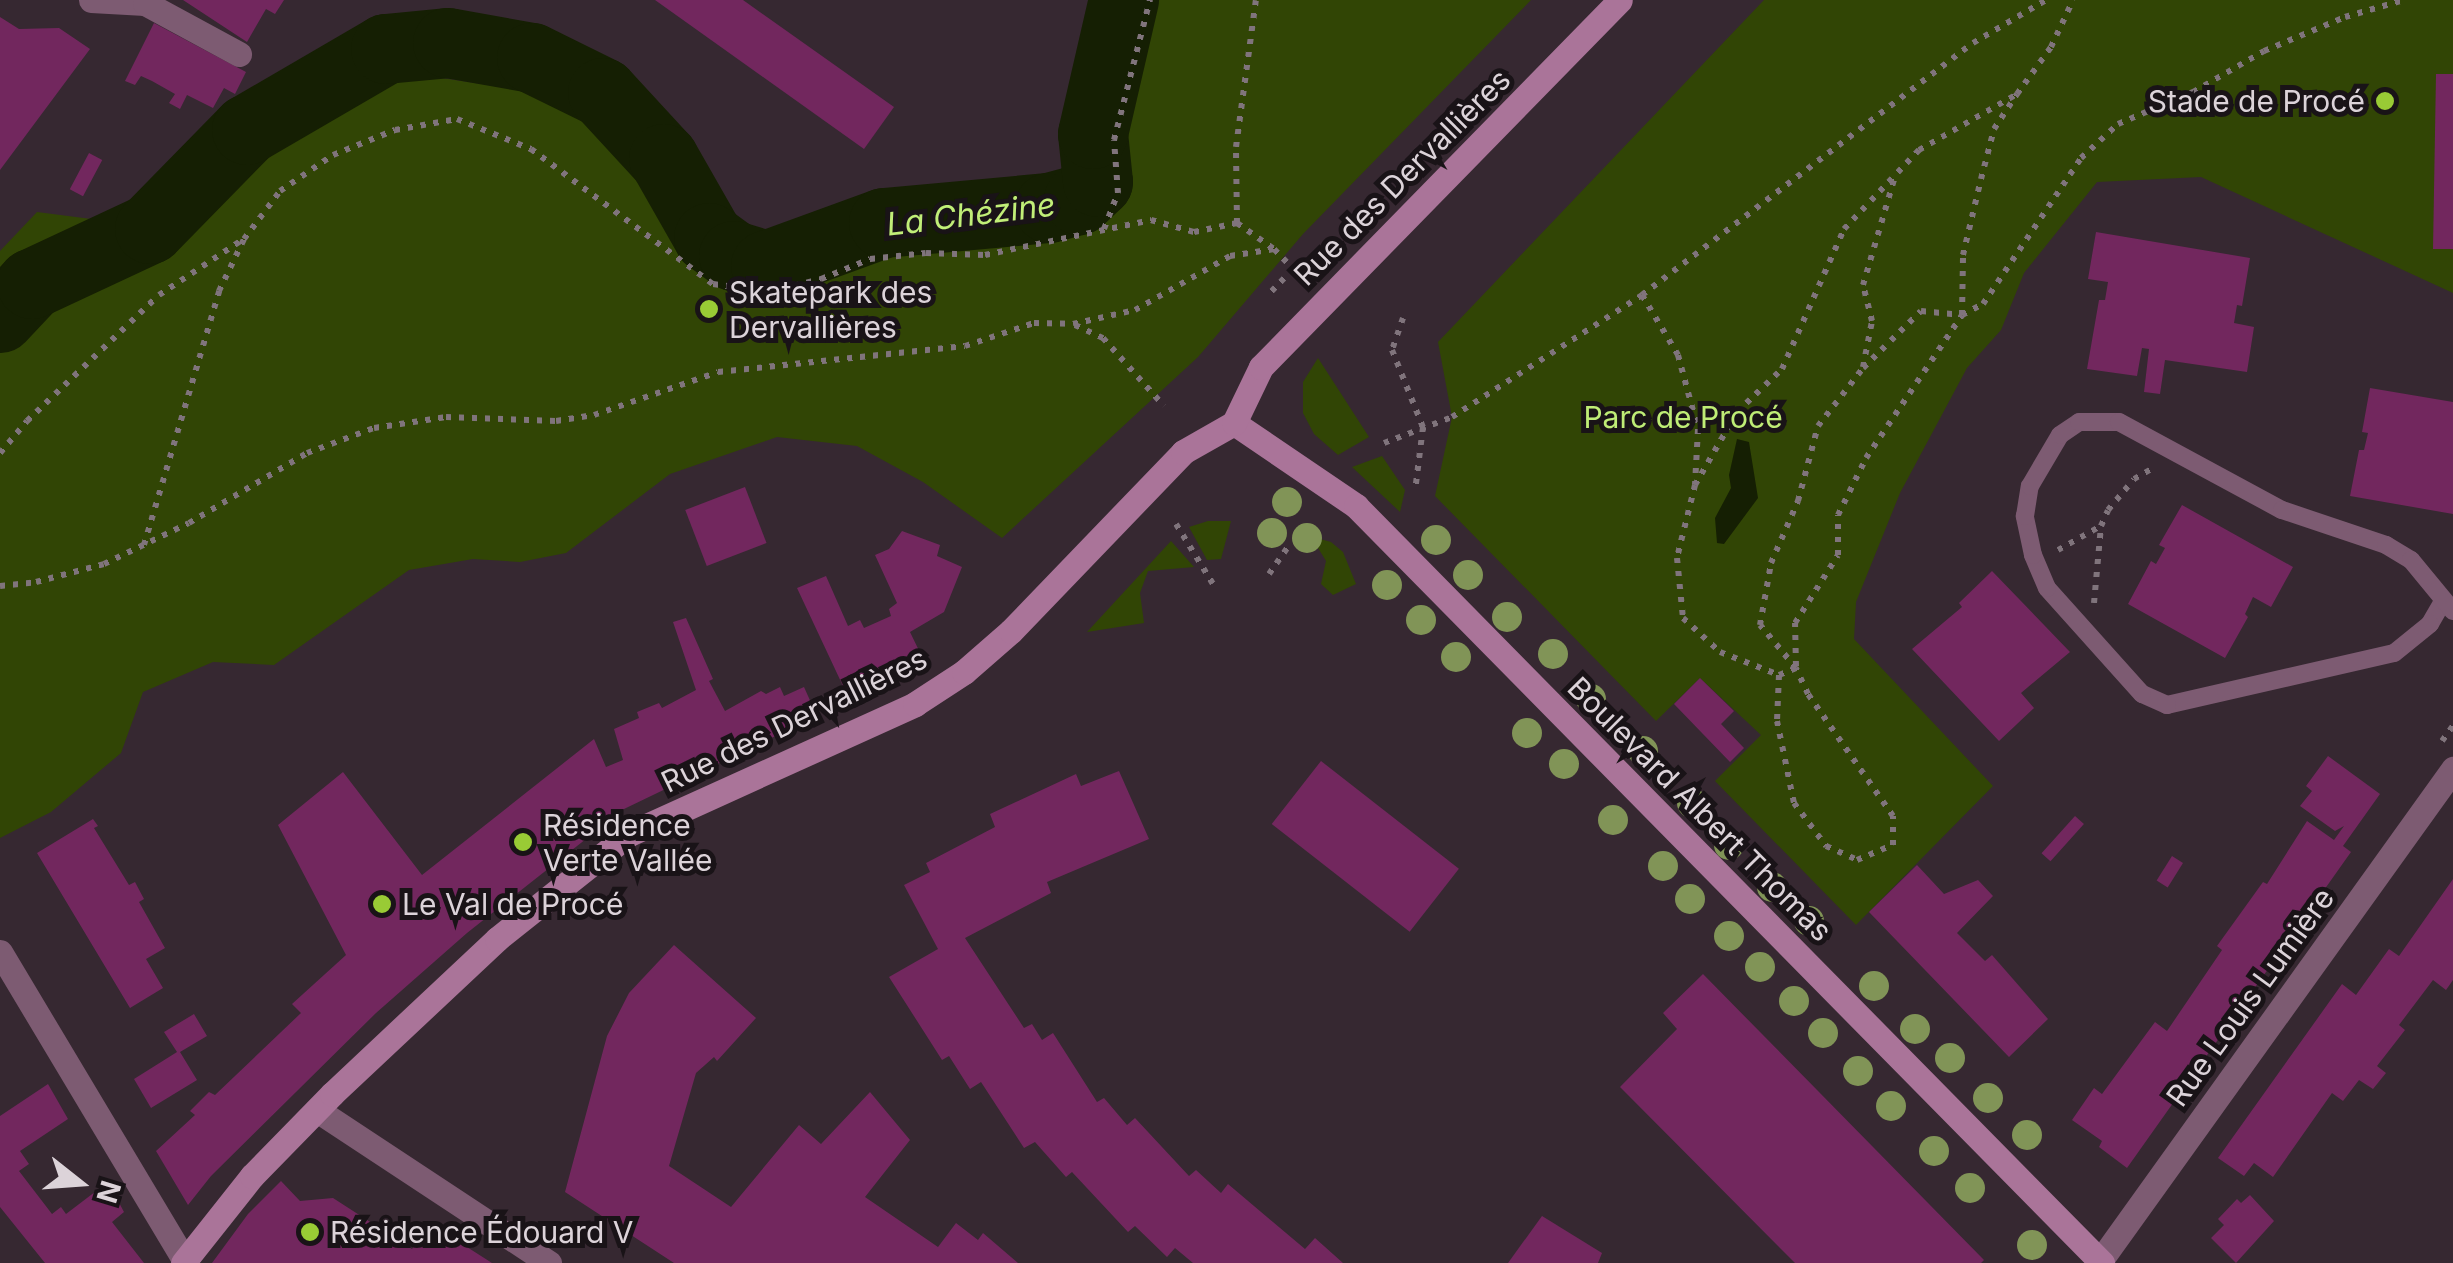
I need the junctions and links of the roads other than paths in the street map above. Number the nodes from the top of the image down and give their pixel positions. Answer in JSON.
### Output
{"nodes":[{"id":1,"x":91,"y":0,"type":"edge"},
{"id":2,"x":1620,"y":0,"type":"edge"},
{"id":3,"x":238,"y":54,"type":"dead end"},
{"id":4,"x":1234,"y":423,"type":"junction"},
{"id":5,"x":2448,"y":607,"type":"edge"},
{"id":6,"x":2453,"y":770,"type":"edge"},
{"id":7,"x":0,"y":952,"type":"edge"},
{"id":8,"x":317,"y":1110,"type":"junction"},
{"id":9,"x":184,"y":1262,"type":"edge"},
{"id":10,"x":2101,"y":1262,"type":"edge"},
{"id":11,"x":548,"y":1263,"type":"edge"}],
"edges":[{"from":1,"to":3,"type":"street"},
{"from":2,"to":4,"type":"main road","name":"Rue des Dervallières"},
{"from":4,"to":8,"type":"main road","name":"Rue des Dervallières"},
{"from":4,"to":10,"type":"main road","name":"Boulevard Albert Thomas"},
{"from":5,"to":5,"type":"lane"},
{"from":6,"to":10,"type":"street","name":"Rue Louis Lumière"},
{"from":7,"to":9,"type":"street"},
{"from":8,"to":9,"type":"main road","name":"Rue des Dervallières"},
{"from":8,"to":11,"type":"street"}]}
